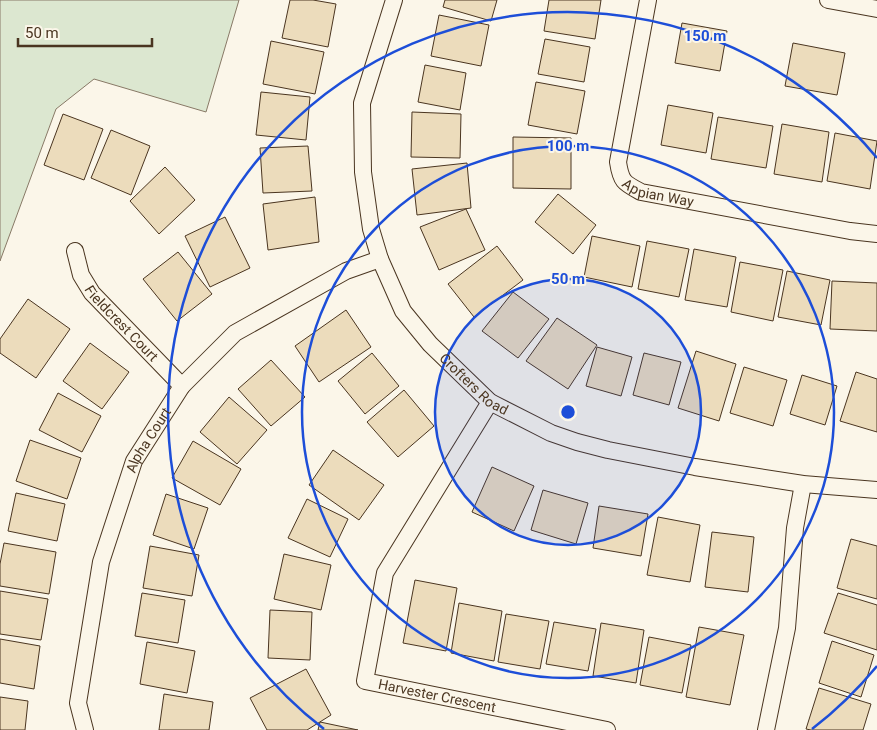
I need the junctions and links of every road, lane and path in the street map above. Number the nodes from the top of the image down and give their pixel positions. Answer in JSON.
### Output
{"nodes":[{"id":1,"x":394,"y":0,"type":"edge"},
{"id":2,"x":648,"y":0,"type":"edge"},
{"id":3,"x":828,"y":0,"type":"edge"},
{"id":4,"x":877,"y":9,"type":"edge"},
{"id":5,"x":877,"y":234,"type":"edge"},
{"id":6,"x":75,"y":251,"type":"dead end"},
{"id":7,"x":380,"y":258,"type":"junction"},
{"id":8,"x":182,"y":386,"type":"junction"},
{"id":9,"x":490,"y":402,"type":"junction"},
{"id":10,"x":803,"y":484,"type":"junction"},
{"id":11,"x":877,"y":490,"type":"edge"},
{"id":12,"x":85,"y":730,"type":"edge"},
{"id":13,"x":607,"y":730,"type":"edge"},
{"id":14,"x":766,"y":730,"type":"edge"}],
"edges":[{"from":1,"to":7,"type":"street","name":"Crofters Road"},
{"from":2,"to":5,"type":"street","name":"Appian Way"},
{"from":3,"to":4,"type":"street"},
{"from":6,"to":8,"type":"street","name":"Fieldcrest Court"},
{"from":7,"to":8,"type":"street","name":"Alpha Court"},
{"from":7,"to":9,"type":"street","name":"Crofters Road"},
{"from":8,"to":12,"type":"street","name":"Alpha Court"},
{"from":9,"to":10,"type":"street","name":"Crofters Road"},
{"from":9,"to":13,"type":"street","name":"Harvester Crescent"},
{"from":10,"to":11,"type":"street","name":"Crofters Road"},
{"from":10,"to":14,"type":"street"}]}
